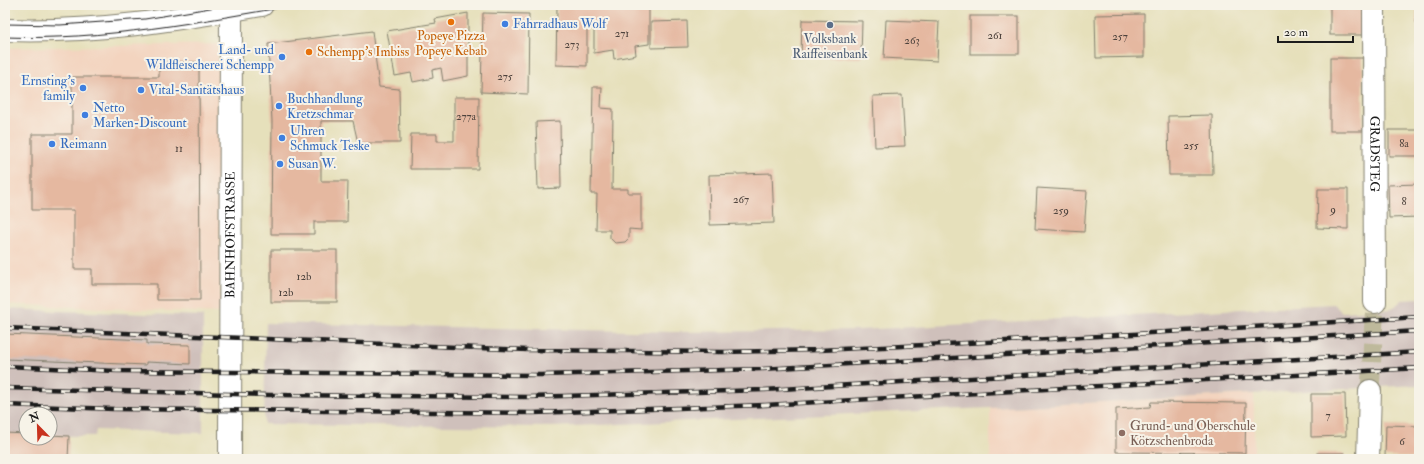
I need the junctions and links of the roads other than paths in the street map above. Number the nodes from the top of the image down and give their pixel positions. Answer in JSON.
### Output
{"nodes":[{"id":1,"x":262,"y":5,"type":"edge"},
{"id":2,"x":1374,"y":5,"type":"edge"},
{"id":3,"x":231,"y":8,"type":"edge"},
{"id":4,"x":5,"y":30,"type":"edge"},
{"id":5,"x":1375,"y":302,"type":"tunnel mouth"},
{"id":6,"x":1370,"y":391,"type":"tunnel mouth"},
{"id":7,"x":230,"y":459,"type":"edge"},
{"id":8,"x":1368,"y":459,"type":"edge"}],
"edges":[{"from":1,"to":3,"type":"street"},
{"from":2,"to":5,"type":"street","name":"GRADSTEG"},
{"from":3,"to":4,"type":"street"},
{"from":3,"to":7,"type":"street","name":"BAHNHOFSTRASSE"},
{"from":6,"to":8,"type":"street"}]}
